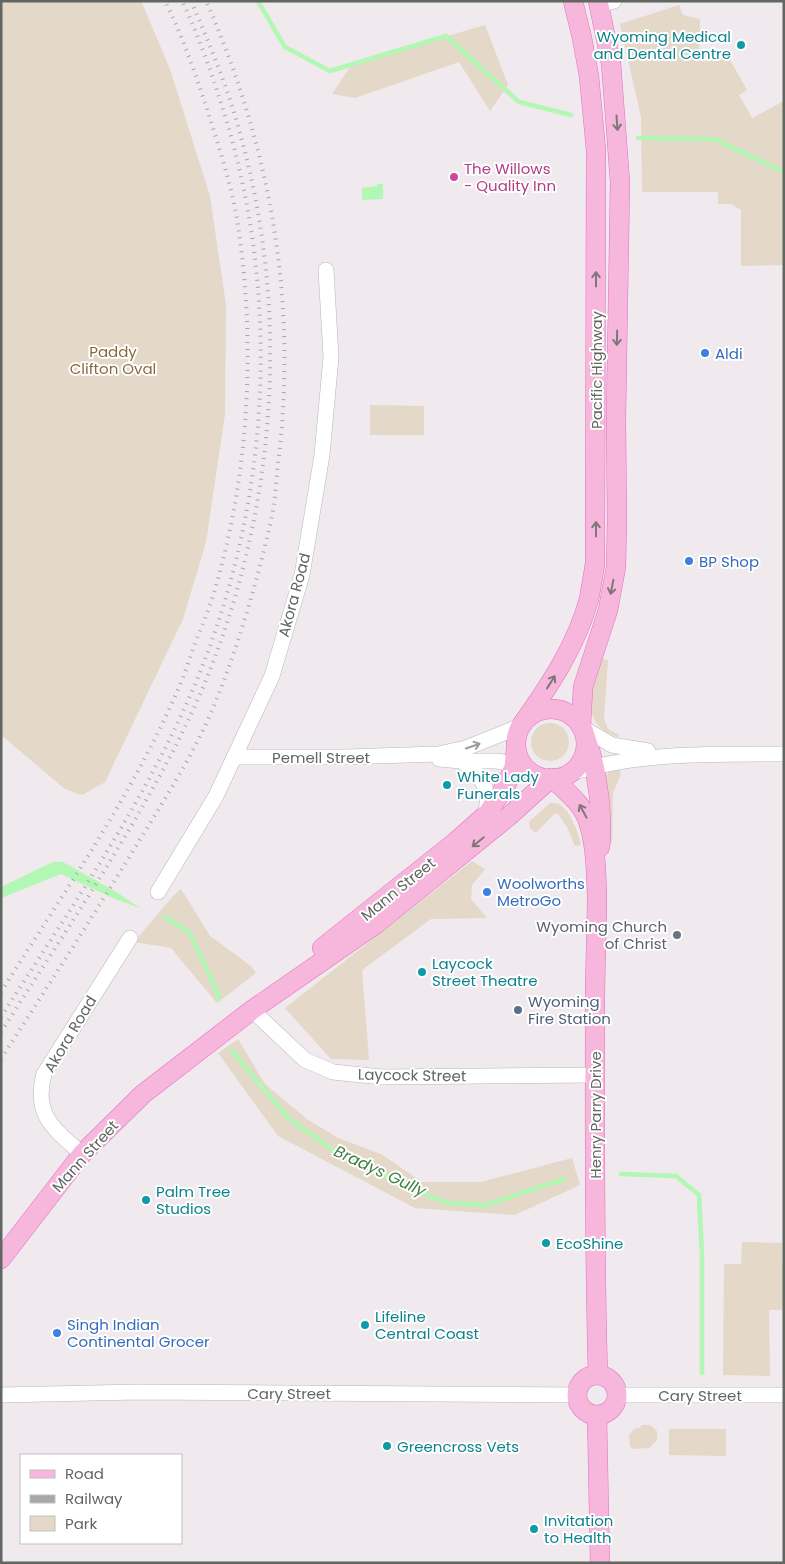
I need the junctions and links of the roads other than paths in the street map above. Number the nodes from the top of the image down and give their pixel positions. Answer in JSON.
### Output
{"nodes":[{"id":1,"x":573,"y":1,"type":"edge"},
{"id":2,"x":604,"y":3,"type":"edge"},
{"id":3,"x":596,"y":150,"type":"junction"},
{"id":4,"x":326,"y":270,"type":"dead end"},
{"id":5,"x":522,"y":724,"type":"junction"},
{"id":6,"x":583,"y":731,"type":"junction"},
{"id":7,"x":784,"y":754,"type":"edge"},
{"id":8,"x":690,"y":755,"type":"junction"},
{"id":9,"x":407,"y":756,"type":"junction"},
{"id":10,"x":234,"y":757,"type":"junction"},
{"id":11,"x":461,"y":761,"type":"junction"},
{"id":12,"x":520,"y":761,"type":"junction"},
{"id":13,"x":595,"y":767,"type":"junction"},
{"id":14,"x":557,"y":777,"type":"junction"},
{"id":15,"x":483,"y":817,"type":"junction"},
{"id":16,"x":596,"y":855,"type":"junction"},
{"id":17,"x":158,"y":892,"type":"dead end"},
{"id":18,"x":130,"y":938,"type":"dead end"},
{"id":19,"x":252,"y":1010,"type":"junction"},
{"id":20,"x":595,"y":1075,"type":"junction"},
{"id":21,"x":82,"y":1154,"type":"junction"},
{"id":22,"x":1,"y":1259,"type":"edge"},
{"id":23,"x":598,"y":1375,"type":"junction"},
{"id":24,"x":784,"y":1394,"type":"edge"},
{"id":25,"x":1,"y":1395,"type":"edge"},
{"id":26,"x":577,"y":1395,"type":"junction"},
{"id":27,"x":617,"y":1395,"type":"junction"},
{"id":28,"x":598,"y":1415,"type":"junction"},
{"id":29,"x":600,"y":1563,"type":"edge"}],
"edges":[{"from":1,"to":3,"type":"main road","name":"Pacific Highway"},
{"from":2,"to":3,"type":"main road"},
{"from":2,"to":6,"type":"main road","name":"Pacific Highway","one_way":true},
{"from":5,"to":3,"type":"main road","name":"Pacific Highway","one_way":true},
{"from":4,"to":10,"type":"street","name":"Akora Road"},
{"from":5,"to":6,"type":"main road"},
{"from":9,"to":5,"type":"street","name":"Pemell Street","one_way":true},
{"from":5,"to":12,"type":"main road"},
{"from":6,"to":8,"type":"street"},
{"from":6,"to":13,"type":"main road","name":"Henry Parry Drive"},
{"from":6,"to":14,"type":"main road"},
{"from":7,"to":8,"type":"street"},
{"from":8,"to":13,"type":"street"},
{"from":9,"to":10,"type":"street","name":"Pemell Street"},
{"from":9,"to":11,"type":"street","name":"Pemell Street"},
{"from":10,"to":17,"type":"street","name":"Akora Road"},
{"from":11,"to":12,"type":"street","name":"Pemell Street"},
{"from":11,"to":15,"type":"street"},
{"from":12,"to":14,"type":"main road"},
{"from":12,"to":15,"type":"main road","name":"Mann Street"},
{"from":13,"to":14,"type":"street"},
{"from":13,"to":16,"type":"main road","name":"Henry Parry Drive"},
{"from":16,"to":14,"type":"main road","name":"Henry Parry Drive","one_way":true},
{"from":14,"to":19,"type":"main road","name":"Mann Street","one_way":true},
{"from":15,"to":19,"type":"main road","name":"Mann Street"},
{"from":16,"to":20,"type":"main road","name":"Henry Parry Drive"},
{"from":18,"to":21,"type":"street","name":"Akora Road"},
{"from":19,"to":20,"type":"street","name":"Laycock Street"},
{"from":19,"to":21,"type":"main road","name":"Mann Street"},
{"from":20,"to":23,"type":"main road","name":"Henry Parry Drive"},
{"from":21,"to":22,"type":"main road","name":"Mann Street"},
{"from":23,"to":26,"type":"main road"},
{"from":23,"to":27,"type":"main road"},
{"from":24,"to":27,"type":"street","name":"Cary Street"},
{"from":25,"to":26,"type":"street","name":"Cary Street"},
{"from":26,"to":28,"type":"main road"},
{"from":27,"to":28,"type":"main road"},
{"from":28,"to":29,"type":"main road"}]}
